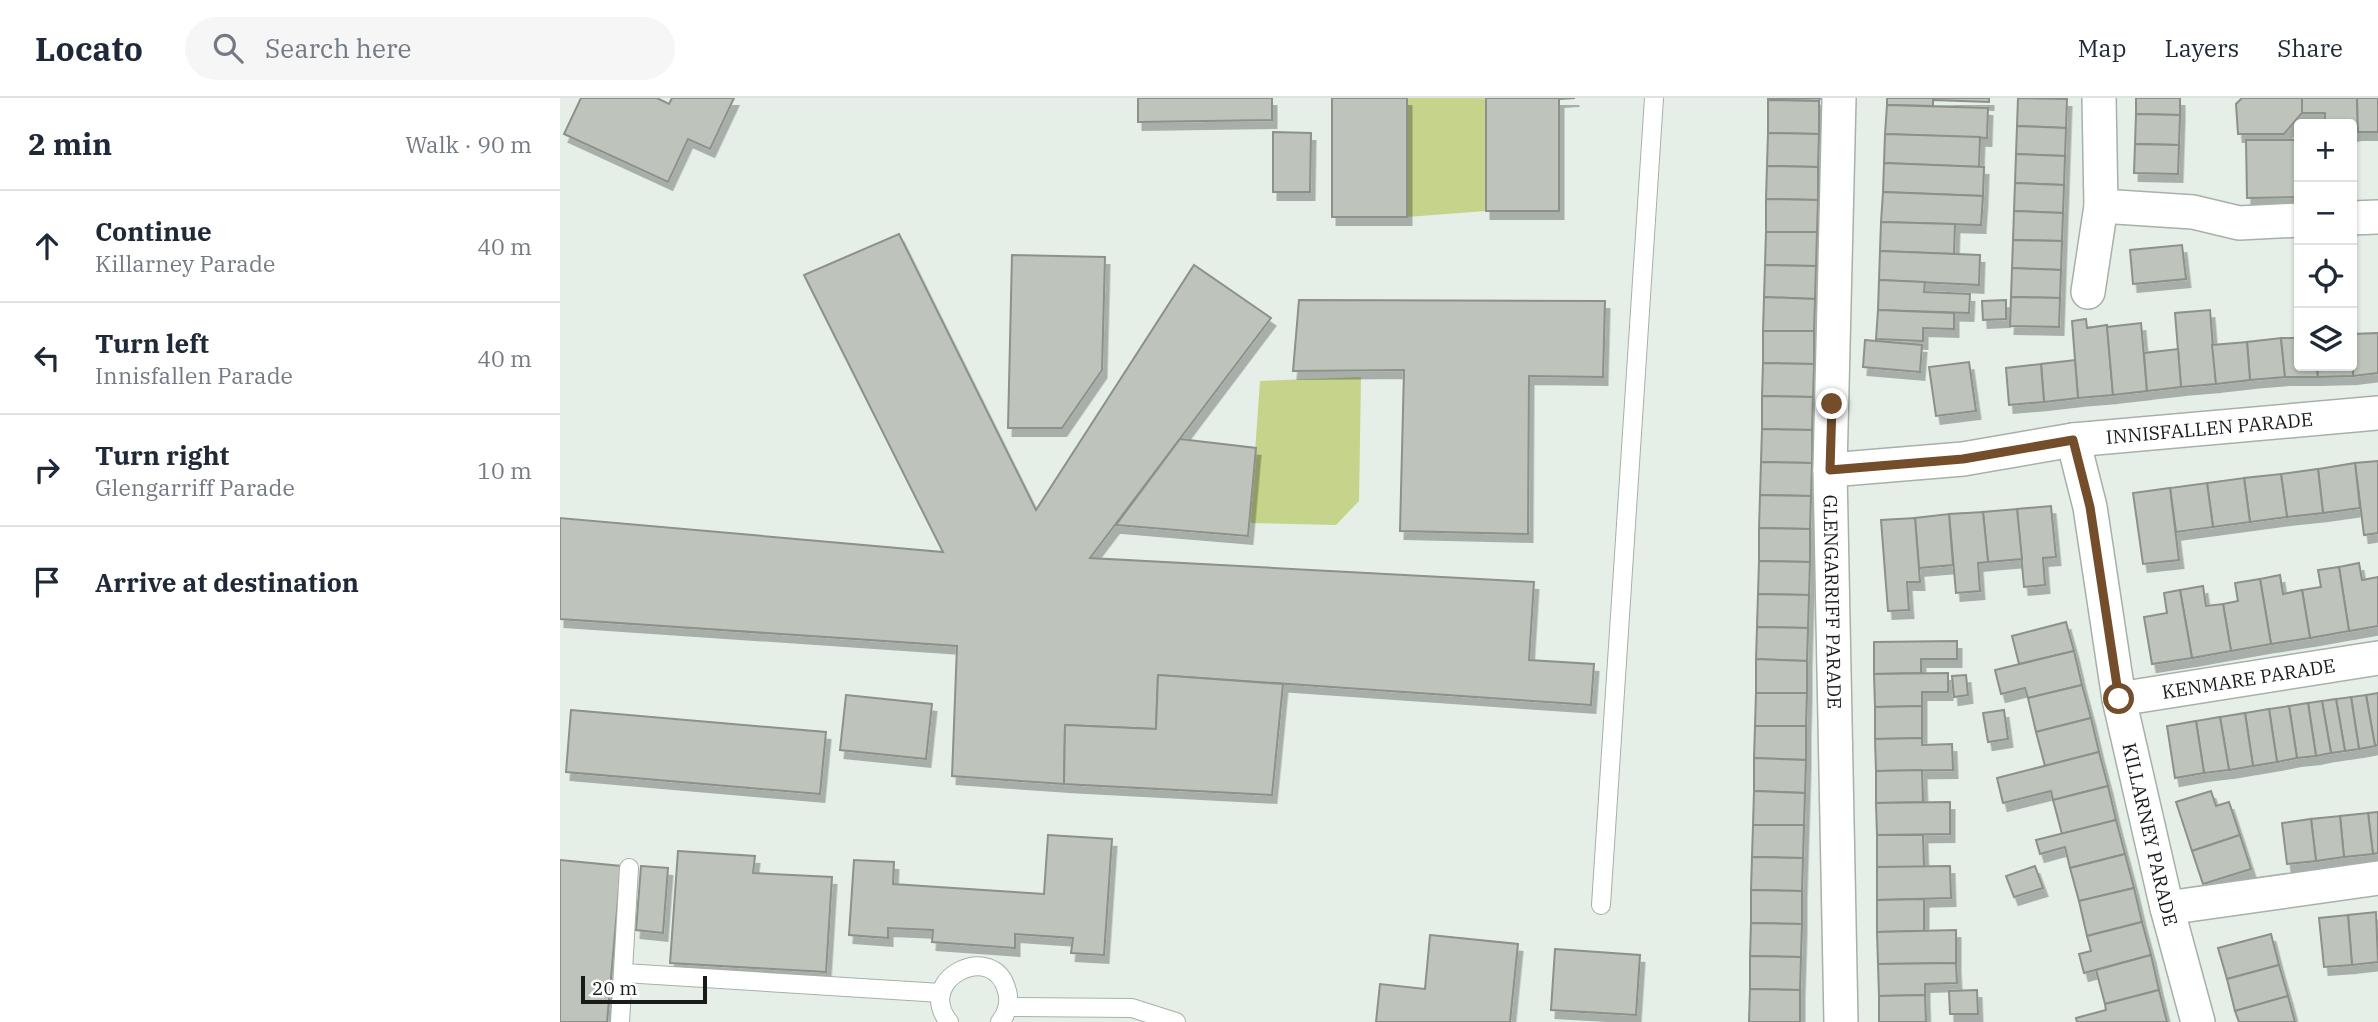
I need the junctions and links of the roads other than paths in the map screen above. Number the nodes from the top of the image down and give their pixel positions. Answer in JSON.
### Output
{"nodes":[{"id":1,"x":1654,"y":98,"type":"edge"},
{"id":2,"x":1839,"y":98,"type":"edge"},
{"id":3,"x":2099,"y":98,"type":"edge"},
{"id":4,"x":2101,"y":206,"type":"junction"},
{"id":5,"x":2378,"y":217,"type":"edge"},
{"id":6,"x":2357,"y":218,"type":"edge"},
{"id":7,"x":2294,"y":220,"type":"edge"},
{"id":8,"x":2088,"y":292,"type":"dead end"},
{"id":9,"x":2378,"y":414,"type":"edge"},
{"id":10,"x":2073,"y":440,"type":"junction"},
{"id":11,"x":1830,"y":470,"type":"junction"},
{"id":12,"x":2378,"y":658,"type":"edge"},
{"id":13,"x":2119,"y":699,"type":"junction"},
{"id":14,"x":629,"y":868,"type":"dead end"},
{"id":15,"x":2378,"y":878,"type":"edge"},
{"id":16,"x":1601,"y":905,"type":"dead end"},
{"id":17,"x":2167,"y":908,"type":"junction"},
{"id":18,"x":624,"y":973,"type":"junction"},
{"id":19,"x":941,"y":993,"type":"junction"},
{"id":20,"x":1004,"y":1014,"type":"edge"},
{"id":21,"x":620,"y":1022,"type":"edge"},
{"id":22,"x":949,"y":1022,"type":"edge"},
{"id":23,"x":1176,"y":1022,"type":"edge"},
{"id":24,"x":1841,"y":1022,"type":"edge"},
{"id":25,"x":2198,"y":1022,"type":"edge"}],
"edges":[{"from":1,"to":16,"type":"lane"},
{"from":2,"to":11,"type":"street","name":"GLENGARRIFF PARADE"},
{"from":3,"to":4,"type":"street"},
{"from":4,"to":7,"type":"street"},
{"from":4,"to":8,"type":"street"},
{"from":5,"to":6,"type":"street"},
{"from":9,"to":10,"type":"street","name":"INNISFALLEN PARADE"},
{"from":10,"to":11,"type":"street","name":"INNISFALLEN PARADE"},
{"from":10,"to":13,"type":"street","name":"KILLARNEY PARADE"},
{"from":11,"to":24,"type":"street","name":"GLENGARRIFF PARADE"},
{"from":12,"to":13,"type":"street","name":"KENMARE PARADE"},
{"from":13,"to":17,"type":"street","name":"KILLARNEY PARADE"},
{"from":14,"to":18,"type":"lane"},
{"from":15,"to":17,"type":"street"},
{"from":17,"to":25,"type":"street","name":"KILLARNEY PARADE"},
{"from":18,"to":19,"type":"lane"},
{"from":18,"to":21,"type":"lane"},
{"from":19,"to":20,"type":"lane"},
{"from":19,"to":22,"type":"lane"},
{"from":20,"to":23,"type":"lane"}]}
